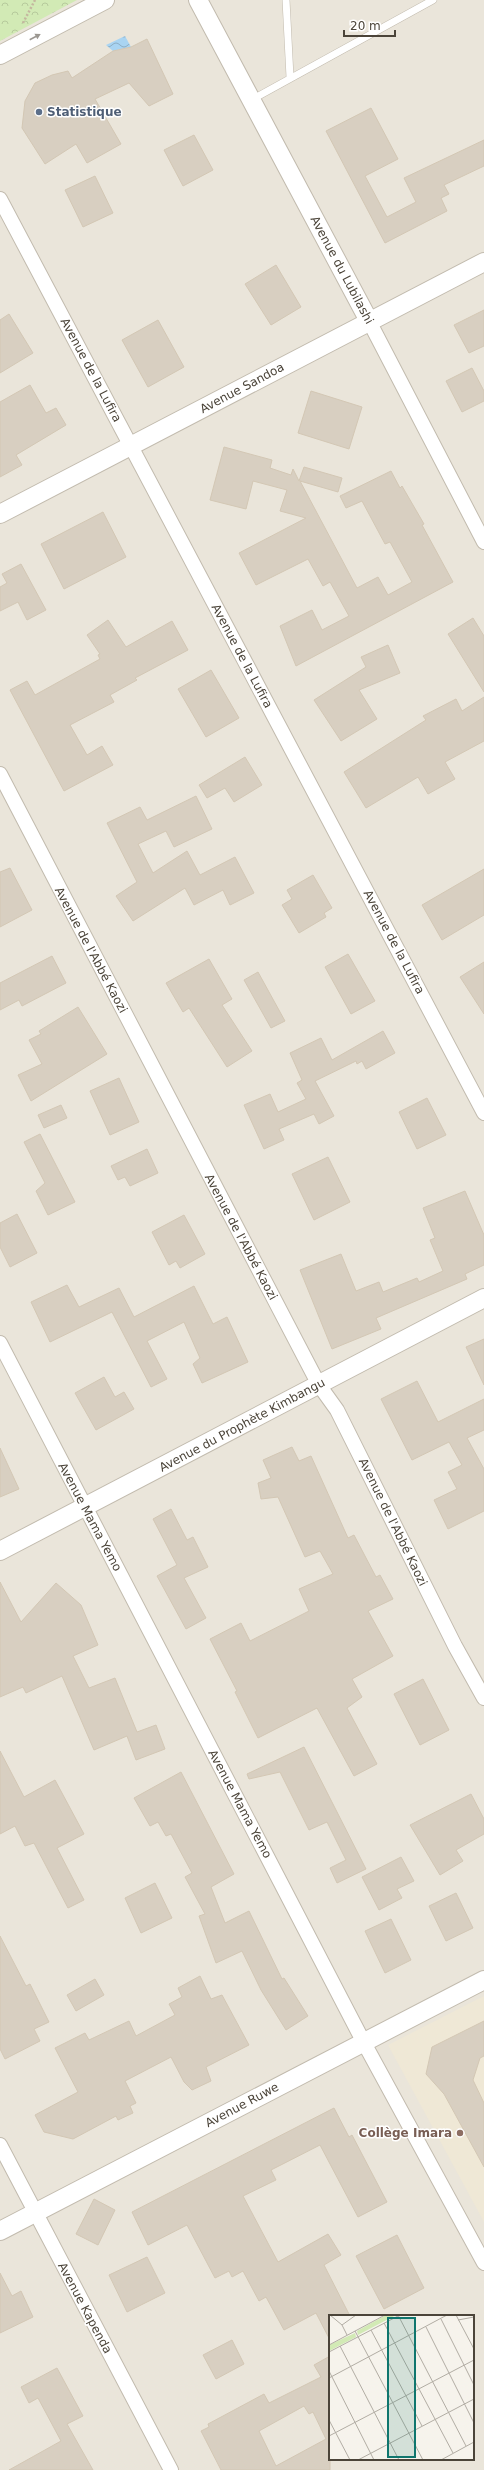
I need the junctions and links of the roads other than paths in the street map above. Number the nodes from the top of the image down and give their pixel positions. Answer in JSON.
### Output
{"nodes":[{"id":1,"x":105,"y":0,"type":"edge"},
{"id":2,"x":198,"y":0,"type":"edge"},
{"id":3,"x":286,"y":0,"type":"edge"},
{"id":4,"x":434,"y":0,"type":"edge"},
{"id":5,"x":0,"y":55,"type":"edge"},
{"id":6,"x":290,"y":77,"type":"junction"},
{"id":7,"x":253,"y":99,"type":"junction"},
{"id":8,"x":0,"y":199,"type":"edge"},
{"id":9,"x":484,"y":262,"type":"edge"},
{"id":10,"x":369,"y":321,"type":"junction"},
{"id":11,"x":131,"y":446,"type":"junction"},
{"id":12,"x":0,"y":514,"type":"edge"},
{"id":13,"x":484,"y":542,"type":"edge"},
{"id":14,"x":0,"y":774,"type":"edge"},
{"id":15,"x":484,"y":1113,"type":"edge"},
{"id":16,"x":484,"y":1298,"type":"edge"},
{"id":17,"x":0,"y":1343,"type":"edge"},
{"id":18,"x":319,"y":1385,"type":"junction"},
{"id":19,"x":85,"y":1507,"type":"junction"},
{"id":20,"x":0,"y":1551,"type":"edge"},
{"id":21,"x":484,"y":1698,"type":"edge"},
{"id":22,"x":484,"y":1980,"type":"edge"},
{"id":23,"x":364,"y":2041,"type":"junction"},
{"id":24,"x":0,"y":2145,"type":"edge"},
{"id":25,"x":35,"y":2213,"type":"junction"},
{"id":26,"x":0,"y":2231,"type":"edge"},
{"id":27,"x":484,"y":2263,"type":"edge"},
{"id":28,"x":171,"y":2470,"type":"edge"}],
"edges":[{"from":5,"to":1,"type":"street","one_way":true},
{"from":2,"to":7,"type":"street","name":"Avenue du Lubilashi"},
{"from":3,"to":6,"type":"lane"},
{"from":4,"to":6,"type":"lane"},
{"from":6,"to":7,"type":"lane"},
{"from":7,"to":10,"type":"street","name":"Avenue du Lubilashi"},
{"from":8,"to":11,"type":"street","name":"Avenue de la Lufira"},
{"from":9,"to":10,"type":"street","name":"Avenue Sandoa"},
{"from":10,"to":11,"type":"street","name":"Avenue Sandoa"},
{"from":10,"to":13,"type":"street","name":"Avenue du Lubilashi"},
{"from":11,"to":12,"type":"street","name":"Avenue Sandoa"},
{"from":11,"to":15,"type":"street","name":"Avenue de la Lufira"},
{"from":14,"to":18,"type":"street","name":"Avenue de l'Abbé Kaozi"},
{"from":16,"to":18,"type":"street","name":"Avenue du Prophète Kimbangu"},
{"from":17,"to":19,"type":"street","name":"Avenue Mama Yemo"},
{"from":18,"to":19,"type":"street","name":"Avenue du Prophète Kimbangu"},
{"from":18,"to":21,"type":"street","name":"Avenue de l'Abbé Kaozi"},
{"from":19,"to":20,"type":"street","name":"Avenue du Prophète Kimbangu"},
{"from":19,"to":23,"type":"street","name":"Avenue Mama Yemo"},
{"from":22,"to":23,"type":"street","name":"Avenue Ruwe"},
{"from":23,"to":25,"type":"street","name":"Avenue Ruwe"},
{"from":23,"to":27,"type":"street","name":"Avenue Mama Yemo"},
{"from":24,"to":25,"type":"street","name":"Avenue Kapenda"},
{"from":25,"to":26,"type":"street","name":"Avenue Ruwe"},
{"from":25,"to":28,"type":"street","name":"Avenue Kapenda"}]}
